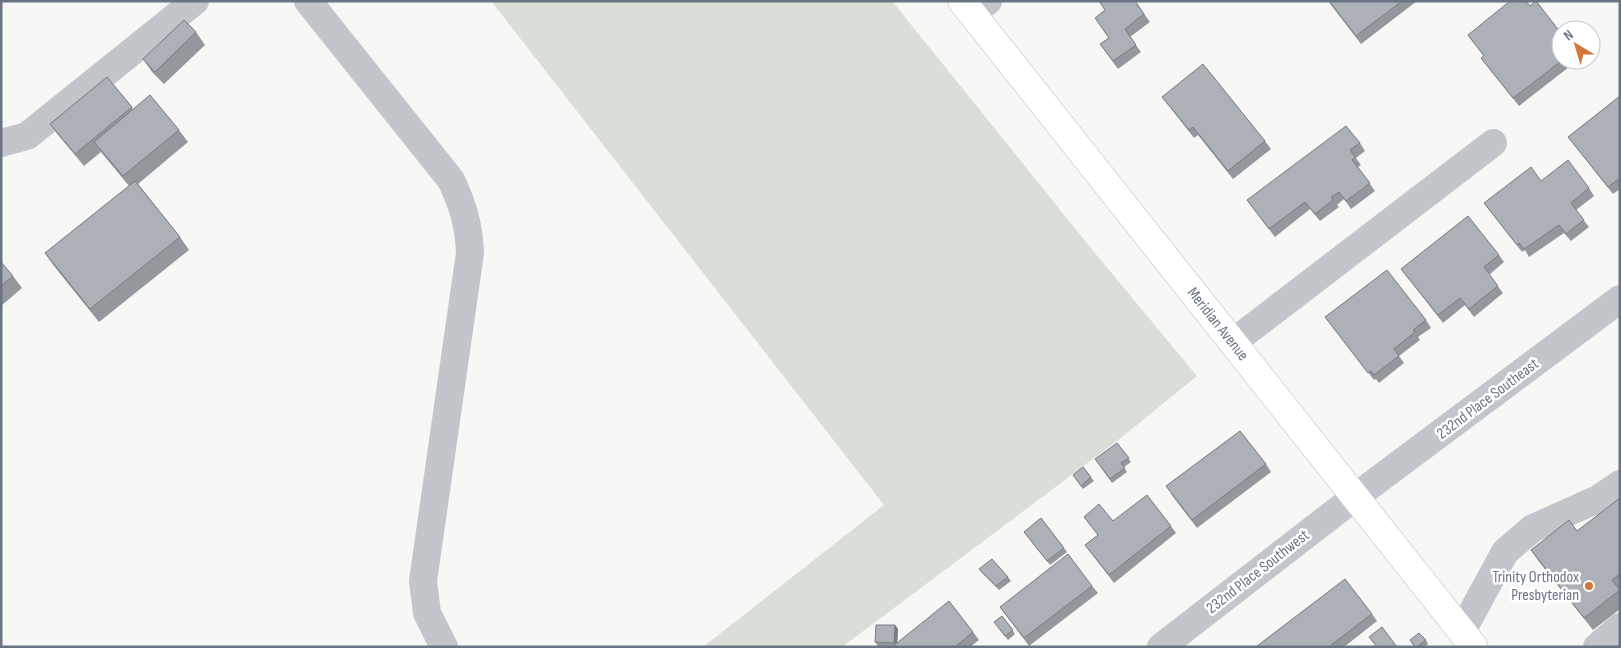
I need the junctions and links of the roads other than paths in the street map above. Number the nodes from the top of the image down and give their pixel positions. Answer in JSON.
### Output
{"nodes":[{"id":1,"x":195,"y":1,"type":"edge"},
{"id":2,"x":308,"y":1,"type":"edge"},
{"id":3,"x":974,"y":5,"type":"edge"},
{"id":4,"x":1,"y":143,"type":"edge"},
{"id":5,"x":1493,"y":143,"type":"dead end"},
{"id":6,"x":1620,"y":299,"type":"edge"},
{"id":7,"x":1232,"y":343,"type":"junction"},
{"id":8,"x":1620,"y":484,"type":"edge"},
{"id":9,"x":1355,"y":497,"type":"junction"},
{"id":10,"x":1620,"y":627,"type":"edge"},
{"id":11,"x":1468,"y":639,"type":"edge"},
{"id":12,"x":444,"y":647,"type":"edge"},
{"id":13,"x":1161,"y":647,"type":"edge"},
{"id":14,"x":1596,"y":647,"type":"edge"}],
"edges":[{"from":1,"to":4,"type":"street"},
{"from":2,"to":12,"type":"street"},
{"from":3,"to":7,"type":"main road","name":"Meridian Avenue"},
{"from":5,"to":7,"type":"street"},
{"from":6,"to":9,"type":"street","name":"232nd Place Southeast"},
{"from":7,"to":9,"type":"main road","name":"Meridian Avenue"},
{"from":8,"to":11,"type":"street"},
{"from":9,"to":11,"type":"main road","name":"Meridian Avenue"},
{"from":9,"to":13,"type":"street","name":"232nd Place Southwest"},
{"from":10,"to":14,"type":"street"}]}
